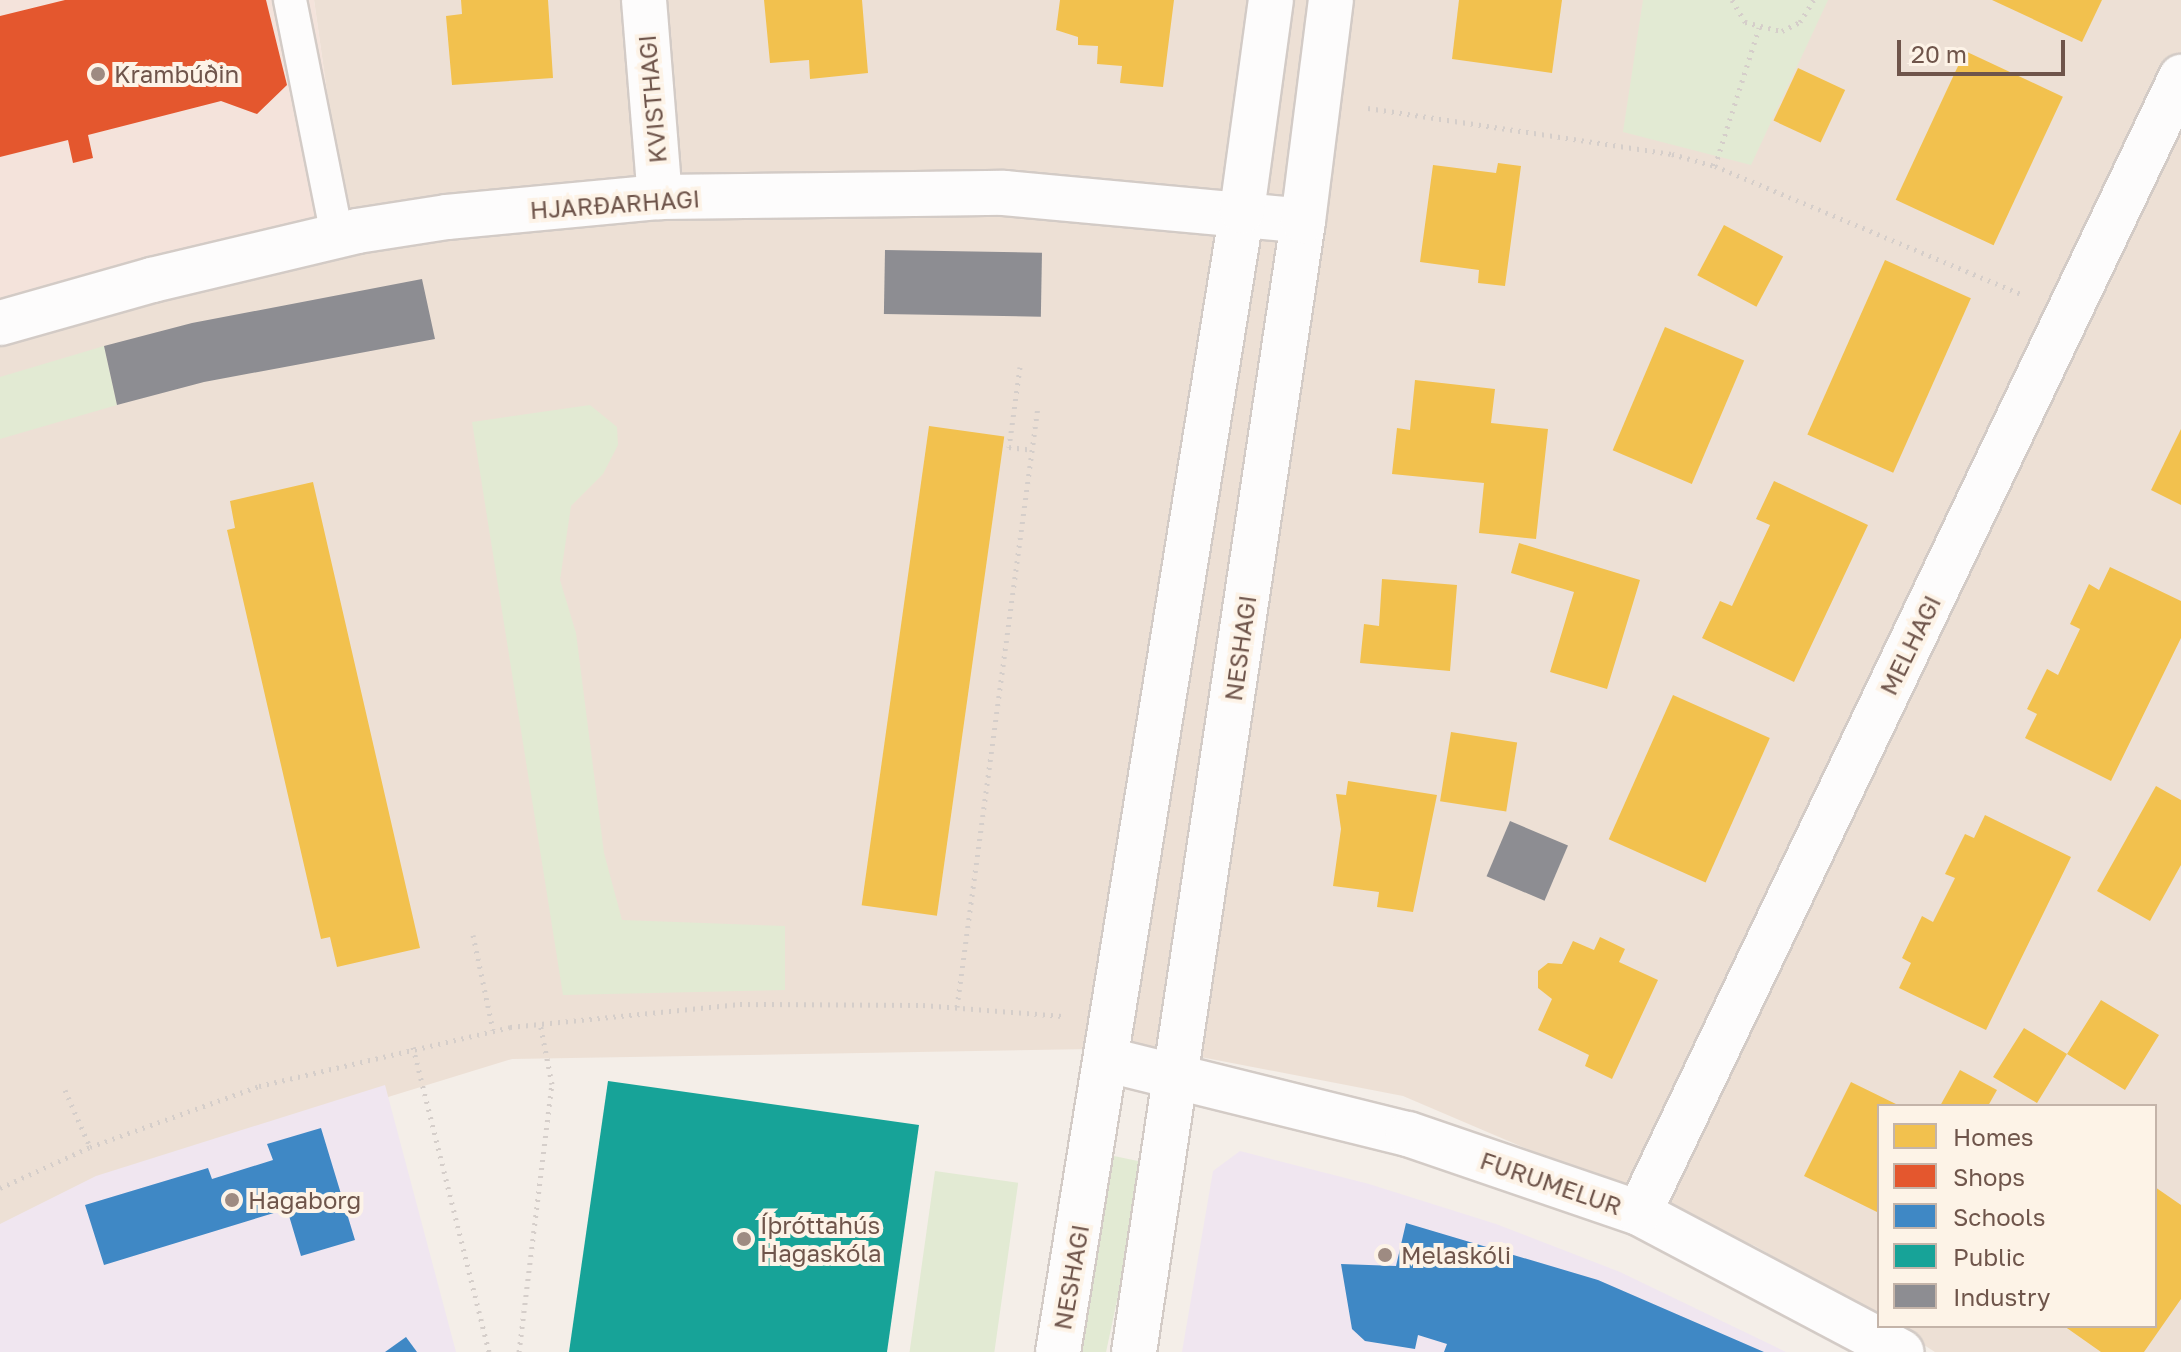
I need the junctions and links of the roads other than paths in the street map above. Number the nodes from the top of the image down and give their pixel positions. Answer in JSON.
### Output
{"nodes":[{"id":1,"x":290,"y":0,"type":"edge"},
{"id":2,"x":644,"y":0,"type":"edge"},
{"id":3,"x":1271,"y":0,"type":"edge"},
{"id":4,"x":1331,"y":0,"type":"edge"},
{"id":5,"x":2181,"y":77,"type":"edge"},
{"id":6,"x":660,"y":197,"type":"junction"},
{"id":7,"x":1242,"y":211,"type":"junction"},
{"id":8,"x":1303,"y":221,"type":"junction"},
{"id":9,"x":337,"y":236,"type":"junction"},
{"id":10,"x":0,"y":323,"type":"edge"},
{"id":11,"x":1108,"y":1060,"type":"junction"},
{"id":12,"x":1176,"y":1075,"type":"junction"},
{"id":13,"x":1639,"y":1213,"type":"junction"},
{"id":14,"x":1058,"y":1352,"type":"edge"},
{"id":15,"x":1134,"y":1352,"type":"edge"},
{"id":16,"x":1901,"y":1352,"type":"edge"}],
"edges":[{"from":1,"to":9,"type":"lane"},
{"from":2,"to":6,"type":"street","name":"KVISTHAGI"},
{"from":3,"to":7,"type":"street","name":"NESHAGI"},
{"from":4,"to":8,"type":"street","name":"NESHAGI"},
{"from":5,"to":13,"type":"street","name":"MELHAGI"},
{"from":6,"to":7,"type":"street","name":"HJARÐARHAGI"},
{"from":6,"to":9,"type":"street","name":"HJARÐARHAGI"},
{"from":7,"to":8,"type":"street"},
{"from":7,"to":11,"type":"street","name":"NESHAGI"},
{"from":8,"to":12,"type":"street","name":"NESHAGI"},
{"from":9,"to":10,"type":"street","name":"HJARÐARHAGI"},
{"from":11,"to":12,"type":"street"},
{"from":11,"to":14,"type":"street","name":"NESHAGI"},
{"from":12,"to":13,"type":"street","name":"FURUMELUR"},
{"from":12,"to":15,"type":"street","name":"NESHAGI"},
{"from":13,"to":16,"type":"street","name":"FURUMELUR"}]}
